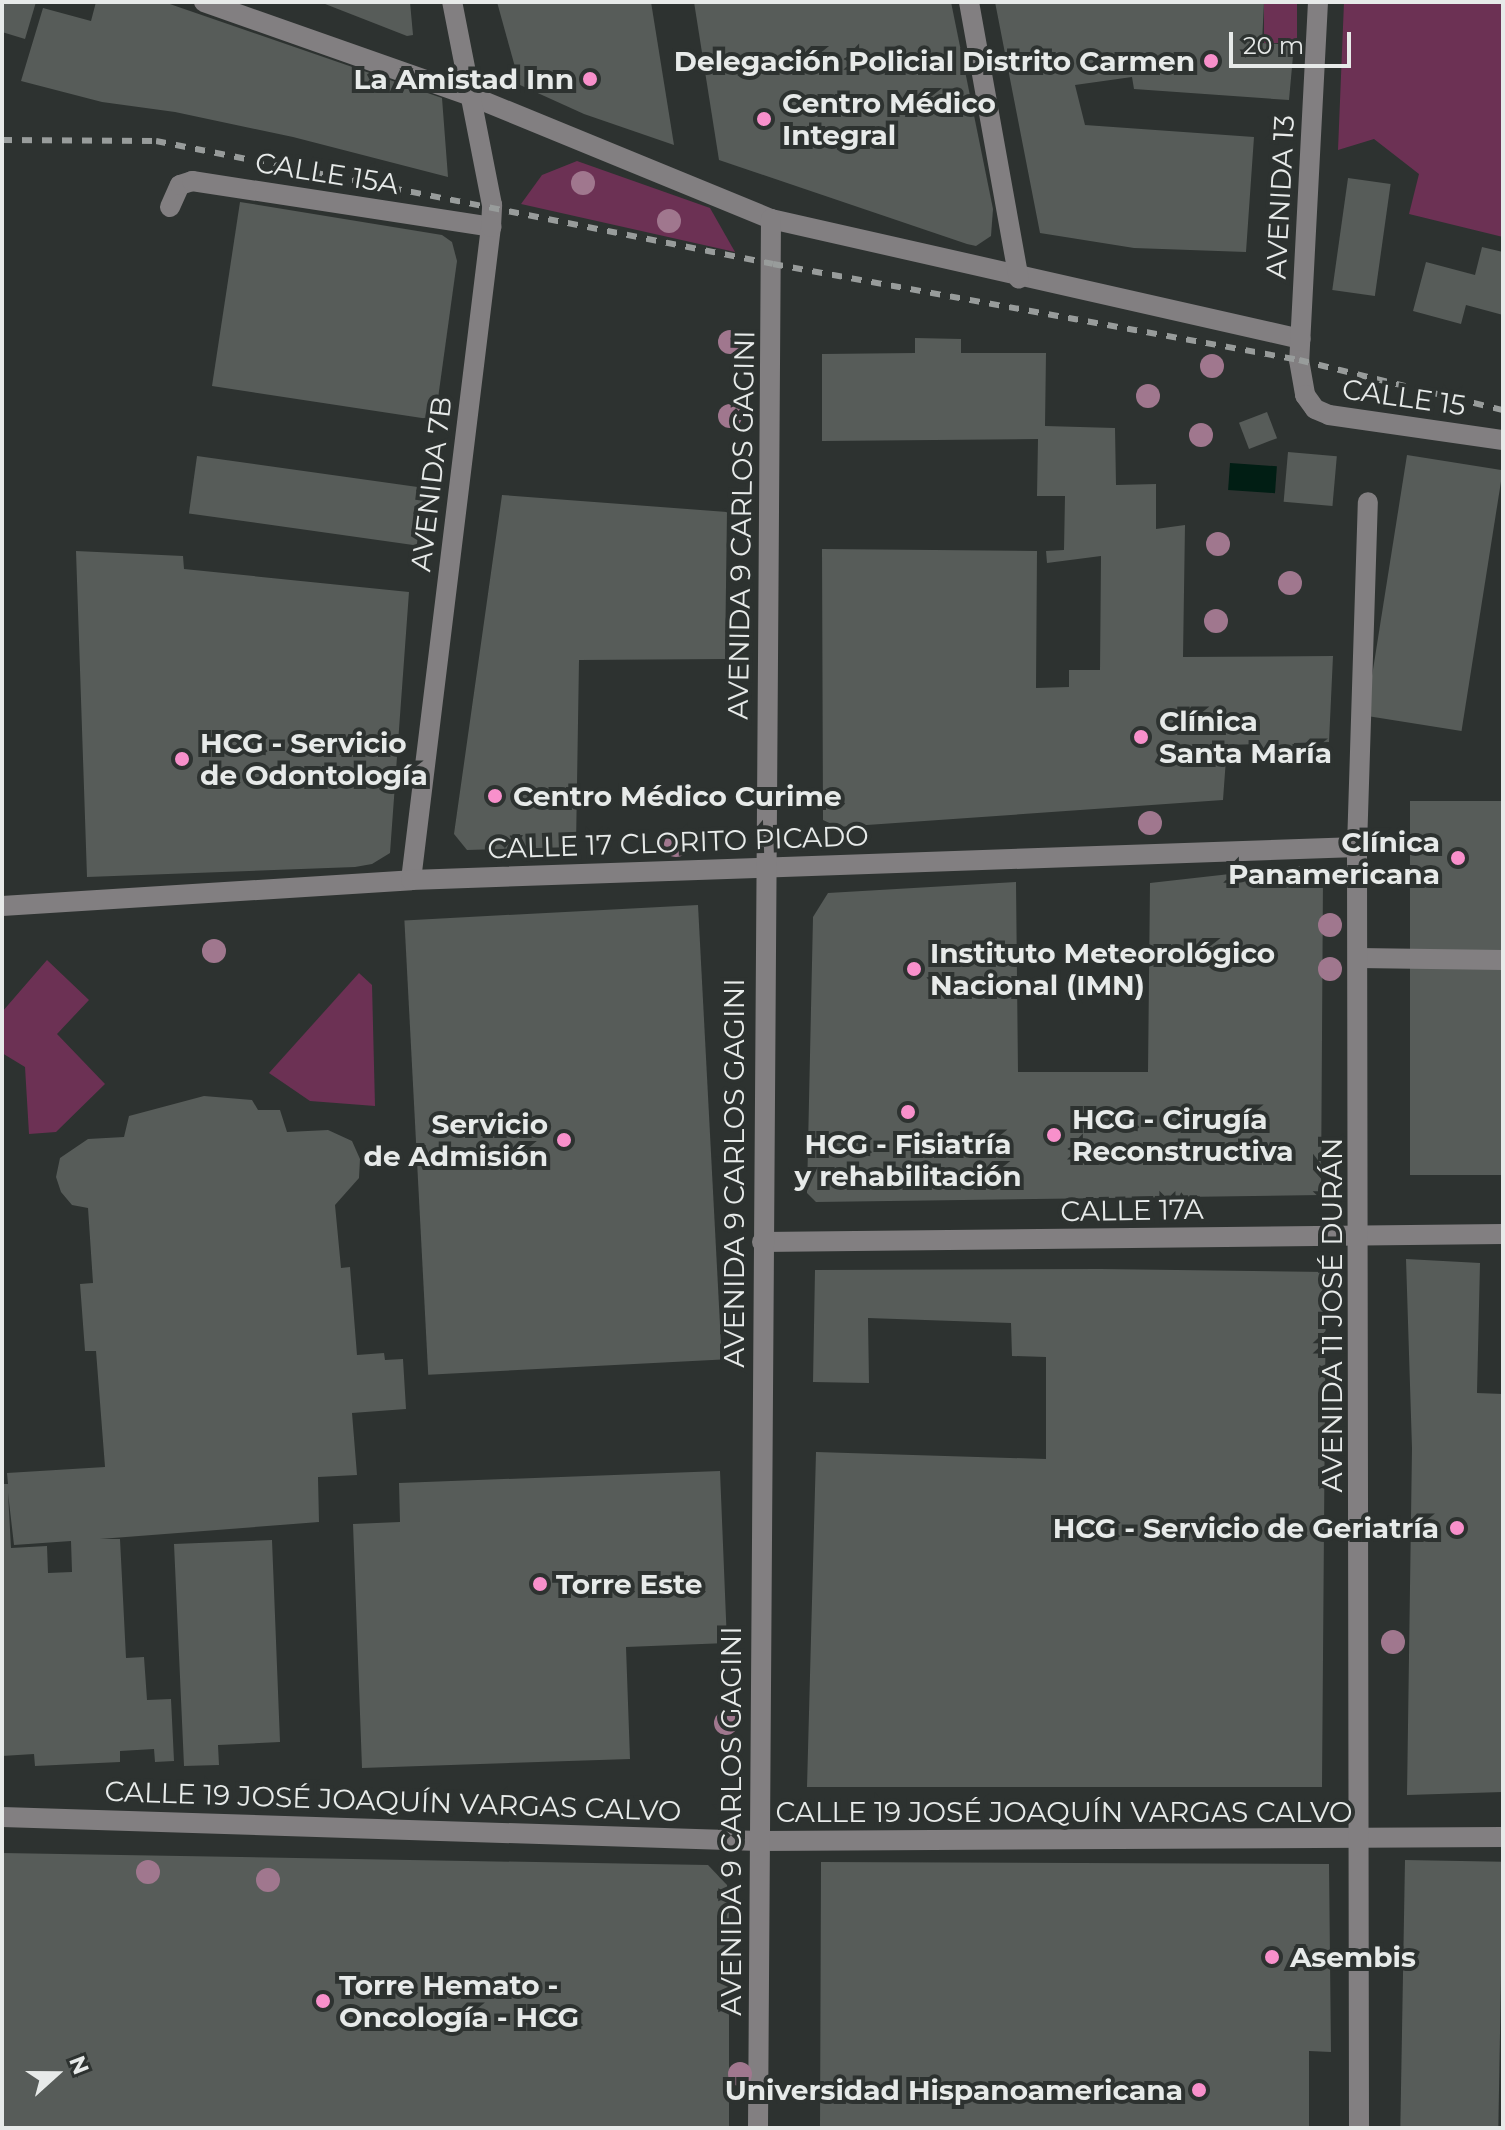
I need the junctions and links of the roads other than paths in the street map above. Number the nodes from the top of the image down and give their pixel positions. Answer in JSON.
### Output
{"nodes":[{"id":1,"x":204,"y":2,"type":"edge"},
{"id":2,"x":452,"y":2,"type":"edge"},
{"id":3,"x":969,"y":2,"type":"edge"},
{"id":4,"x":1318,"y":2,"type":"edge"},
{"id":5,"x":471,"y":96,"type":"junction"},
{"id":6,"x":170,"y":207,"type":"dead end"},
{"id":7,"x":771,"y":219,"type":"junction"},
{"id":8,"x":491,"y":227,"type":"junction"},
{"id":9,"x":1019,"y":279,"type":"junction"},
{"id":10,"x":1301,"y":339,"type":"junction"},
{"id":11,"x":1305,"y":395,"type":"joint"},
{"id":12,"x":1503,"y":440,"type":"edge"},
{"id":13,"x":1368,"y":502,"type":"dead end"},
{"id":14,"x":1357,"y":847,"type":"junction"},
{"id":15,"x":763,"y":866,"type":"junction"},
{"id":16,"x":411,"y":880,"type":"junction"},
{"id":17,"x":2,"y":906,"type":"edge"},
{"id":18,"x":1358,"y":958,"type":"junction"},
{"id":19,"x":1503,"y":960,"type":"edge"},
{"id":20,"x":1503,"y":1234,"type":"edge"},
{"id":21,"x":1360,"y":1236,"type":"junction"},
{"id":22,"x":762,"y":1242,"type":"junction"},
{"id":23,"x":2,"y":1817,"type":"edge"},
{"id":24,"x":1503,"y":1837,"type":"edge"},
{"id":25,"x":1361,"y":1839,"type":"junction"},
{"id":26,"x":759,"y":1841,"type":"junction"},
{"id":27,"x":758,"y":2128,"type":"edge"},
{"id":28,"x":1359,"y":2128,"type":"edge"}],
"edges":[{"from":1,"to":5,"type":"street"},
{"from":2,"to":5,"type":"street","name":"AVENIDA 7B"},
{"from":3,"to":9,"type":"street"},
{"from":4,"to":10,"type":"street","name":"AVENIDA 13"},
{"from":5,"to":7,"type":"street"},
{"from":5,"to":8,"type":"street","name":"AVENIDA 7B"},
{"from":6,"to":8,"type":"street","name":"CALLE 15A"},
{"from":7,"to":9,"type":"street"},
{"from":7,"to":15,"type":"street","name":"AVENIDA 9 CARLOS GAGINI"},
{"from":8,"to":16,"type":"street","name":"AVENIDA 7B"},
{"from":9,"to":10,"type":"street"},
{"from":10,"to":11,"type":"street","name":"AVENIDA 13"},
{"from":11,"to":12,"type":"street","name":"CALLE 15"},
{"from":13,"to":14,"type":"street","name":"AVENIDA 11 JOSÉ DURÁN"},
{"from":14,"to":15,"type":"street","name":"CALLE 17 CLORITO PICADO"},
{"from":14,"to":18,"type":"street","name":"AVENIDA 11 JOSÉ DURÁN"},
{"from":15,"to":16,"type":"street","name":"CALLE 17 CLORITO PICADO"},
{"from":15,"to":22,"type":"street","name":"AVENIDA 9 CARLOS GAGINI"},
{"from":16,"to":17,"type":"street","name":"CALLE 17 CLORITO PICADO"},
{"from":18,"to":19,"type":"street"},
{"from":18,"to":21,"type":"street","name":"AVENIDA 11 JOSÉ DURÁN"},
{"from":20,"to":21,"type":"street","name":"CALLE 17A"},
{"from":21,"to":22,"type":"street","name":"CALLE 17A"},
{"from":21,"to":25,"type":"street","name":"AVENIDA 11 JOSÉ DURÁN"},
{"from":22,"to":26,"type":"street","name":"AVENIDA 9 CARLOS GAGINI"},
{"from":23,"to":26,"type":"street","name":"CALLE 19 JOSÉ JOAQUÍN VARGAS CALVO"},
{"from":24,"to":25,"type":"street","name":"CALLE 19 JOSÉ JOAQUÍN VARGAS CALVO"},
{"from":25,"to":26,"type":"street","name":"CALLE 19 JOSÉ JOAQUÍN VARGAS CALVO"},
{"from":25,"to":28,"type":"street","name":"AVENIDA 11 JOSÉ DURÁN"},
{"from":26,"to":27,"type":"street","name":"AVENIDA 9 CARLOS GAGINI"}]}
